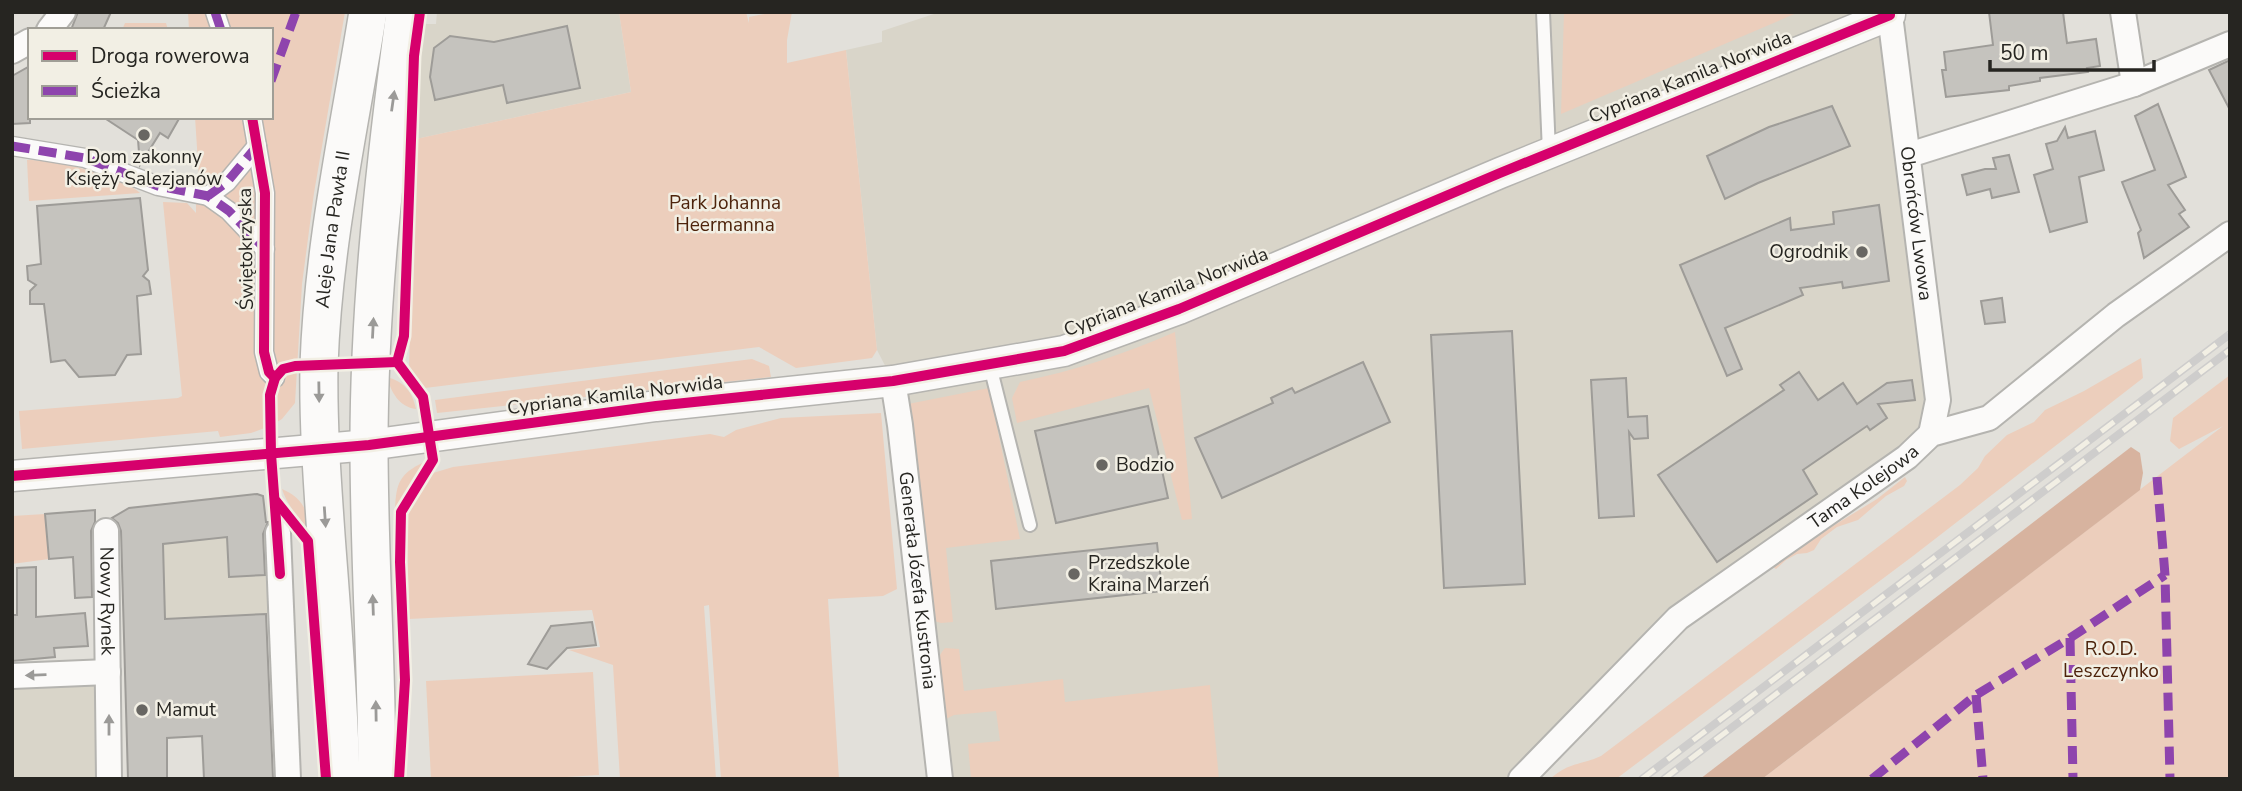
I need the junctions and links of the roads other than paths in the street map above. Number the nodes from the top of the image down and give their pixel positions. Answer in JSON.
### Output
{"nodes":[{"id":1,"x":64,"y":12,"type":"edge"},
{"id":2,"x":368,"y":12,"type":"edge"},
{"id":3,"x":405,"y":12,"type":"edge"},
{"id":4,"x":1543,"y":12,"type":"edge"},
{"id":5,"x":2123,"y":12,"type":"edge"},
{"id":6,"x":1890,"y":14,"type":"edge"},
{"id":7,"x":52,"y":28,"type":"edge"},
{"id":8,"x":28,"y":42,"type":"edge"},
{"id":9,"x":2230,"y":44,"type":"edge"},
{"id":10,"x":12,"y":51,"type":"edge"},
{"id":11,"x":2134,"y":84,"type":"junction"},
{"id":12,"x":252,"y":119,"type":"edge"},
{"id":13,"x":12,"y":146,"type":"edge"},
{"id":14,"x":257,"y":146,"type":"junction"},
{"id":15,"x":1549,"y":153,"type":"junction"},
{"id":16,"x":1909,"y":155,"type":"junction"},
{"id":17,"x":208,"y":196,"type":"junction"},
{"id":18,"x":2230,"y":234,"type":"edge"},
{"id":19,"x":265,"y":249,"type":"junction"},
{"id":20,"x":990,"y":366,"type":"junction"},
{"id":21,"x":275,"y":378,"type":"dead end"},
{"id":22,"x":892,"y":381,"type":"junction"},
{"id":23,"x":1931,"y":434,"type":"junction"},
{"id":24,"x":369,"y":445,"type":"junction"},
{"id":25,"x":320,"y":449,"type":"junction"},
{"id":26,"x":12,"y":476,"type":"edge"},
{"id":27,"x":1030,"y":525,"type":"dead end"},
{"id":28,"x":106,"y":531,"type":"dead end"},
{"id":29,"x":278,"y":533,"type":"dead end"},
{"id":30,"x":108,"y":671,"type":"junction"},
{"id":31,"x":12,"y":676,"type":"edge"},
{"id":32,"x":109,"y":779,"type":"edge"},
{"id":33,"x":288,"y":779,"type":"edge"},
{"id":34,"x":341,"y":779,"type":"edge"},
{"id":35,"x":377,"y":779,"type":"edge"},
{"id":36,"x":940,"y":779,"type":"edge"},
{"id":37,"x":1521,"y":779,"type":"edge"}],
"edges":[{"from":1,"to":7,"type":"street"},
{"from":2,"to":25,"type":"main road","name":"Aleje Jana Pawła II","one_way":true},
{"from":24,"to":3,"type":"main road","one_way":true},
{"from":4,"to":15,"type":"lane"},
{"from":5,"to":11,"type":"street"},
{"from":6,"to":15,"type":"street","name":"Cypriana Kamila Norwida"},
{"from":6,"to":16,"type":"street","name":"Obrońców Lwowa"},
{"from":8,"to":10,"type":"street"},
{"from":9,"to":11,"type":"street"},
{"from":11,"to":16,"type":"street"},
{"from":12,"to":14,"type":"street","name":"Świętokrzyska"},
{"from":13,"to":17,"type":"street"},
{"from":14,"to":17,"type":"street"},
{"from":14,"to":19,"type":"street","name":"Świętokrzyska"},
{"from":15,"to":20,"type":"street","name":"Cypriana Kamila Norwida"},
{"from":16,"to":23,"type":"street","name":"Obrońców Lwowa"},
{"from":17,"to":19,"type":"street"},
{"from":18,"to":23,"type":"street","name":"Tama Kolejowa"},
{"from":19,"to":21,"type":"street","name":"Świętokrzyska"},
{"from":20,"to":22,"type":"street","name":"Cypriana Kamila Norwida"},
{"from":20,"to":27,"type":"lane"},
{"from":22,"to":24,"type":"street","name":"Cypriana Kamila Norwida"},
{"from":22,"to":36,"type":"street","name":"Generała Józefa Kustronia"},
{"from":23,"to":37,"type":"street","name":"Tama Kolejowa"},
{"from":24,"to":25,"type":"street","name":"Cypriana Kamila Norwida"},
{"from":35,"to":24,"type":"main road","one_way":true},
{"from":25,"to":26,"type":"street","name":"Cypriana Kamila Norwida"},
{"from":25,"to":34,"type":"main road","name":"Aleje Jana Pawła II","one_way":true},
{"from":28,"to":30,"type":"street","name":"Nowy Rynek"},
{"from":29,"to":33,"type":"street"},
{"from":30,"to":31,"type":"street","name":"Nowy Rynek","one_way":true},
{"from":32,"to":30,"type":"street","name":"Nowy Rynek","one_way":true}]}
